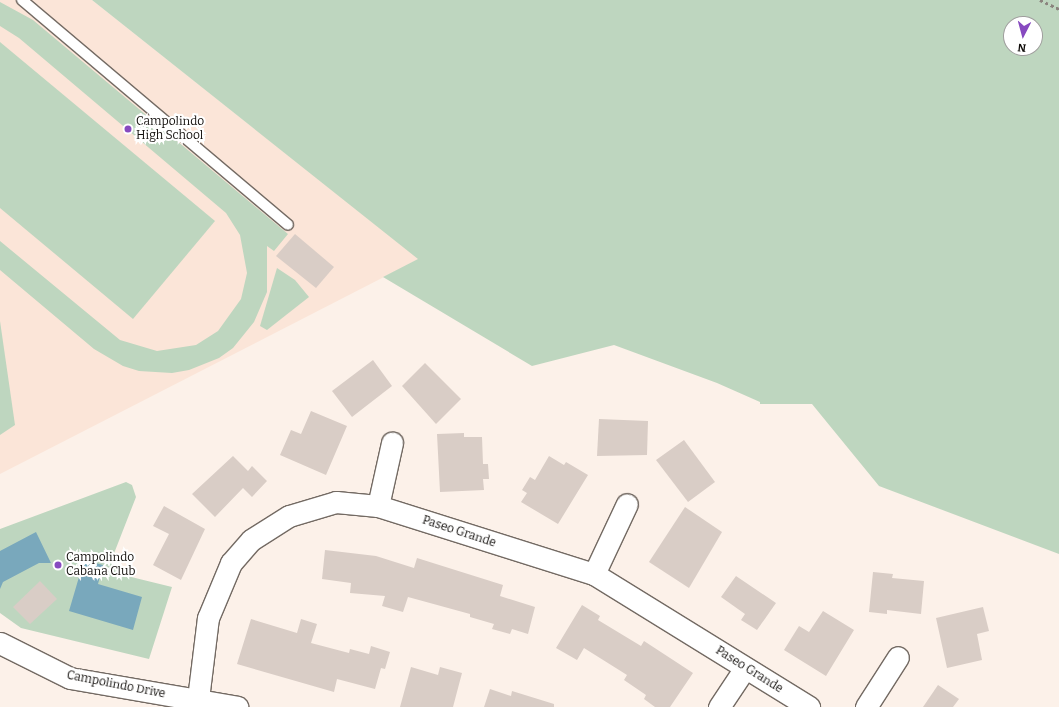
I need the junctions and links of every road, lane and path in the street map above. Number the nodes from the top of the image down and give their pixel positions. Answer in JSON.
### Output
{"nodes":[{"id":1,"x":22,"y":0,"type":"edge"},
{"id":2,"x":1040,"y":0,"type":"edge"},
{"id":3,"x":1059,"y":9,"type":"edge"},
{"id":4,"x":288,"y":225,"type":"dead end"},
{"id":5,"x":392,"y":443,"type":"dead end"},
{"id":6,"x":627,"y":504,"type":"dead end"},
{"id":7,"x":378,"y":506,"type":"junction"},
{"id":8,"x":594,"y":574,"type":"junction"},
{"id":9,"x":0,"y":643,"type":"edge"},
{"id":10,"x":898,"y":657,"type":"dead end"},
{"id":11,"x":745,"y":668,"type":"junction"},
{"id":12,"x":197,"y":704,"type":"edge"},
{"id":13,"x":238,"y":707,"type":"edge"},
{"id":14,"x":719,"y":707,"type":"edge"},
{"id":15,"x":809,"y":707,"type":"edge"},
{"id":16,"x":866,"y":707,"type":"edge"}],
"edges":[{"from":1,"to":4,"type":"lane"},
{"from":2,"to":3,"type":"path"},
{"from":5,"to":7,"type":"street"},
{"from":6,"to":8,"type":"street"},
{"from":7,"to":8,"type":"street","name":"Paseo Grande"},
{"from":7,"to":12,"type":"street","name":"Paseo Grande"},
{"from":8,"to":11,"type":"street","name":"Paseo Grande"},
{"from":9,"to":12,"type":"street","name":"Campolindo Drive"},
{"from":10,"to":16,"type":"street"},
{"from":11,"to":14,"type":"street"},
{"from":11,"to":15,"type":"street","name":"Paseo Grande"},
{"from":12,"to":13,"type":"street","name":"Campolindo Drive"}]}
